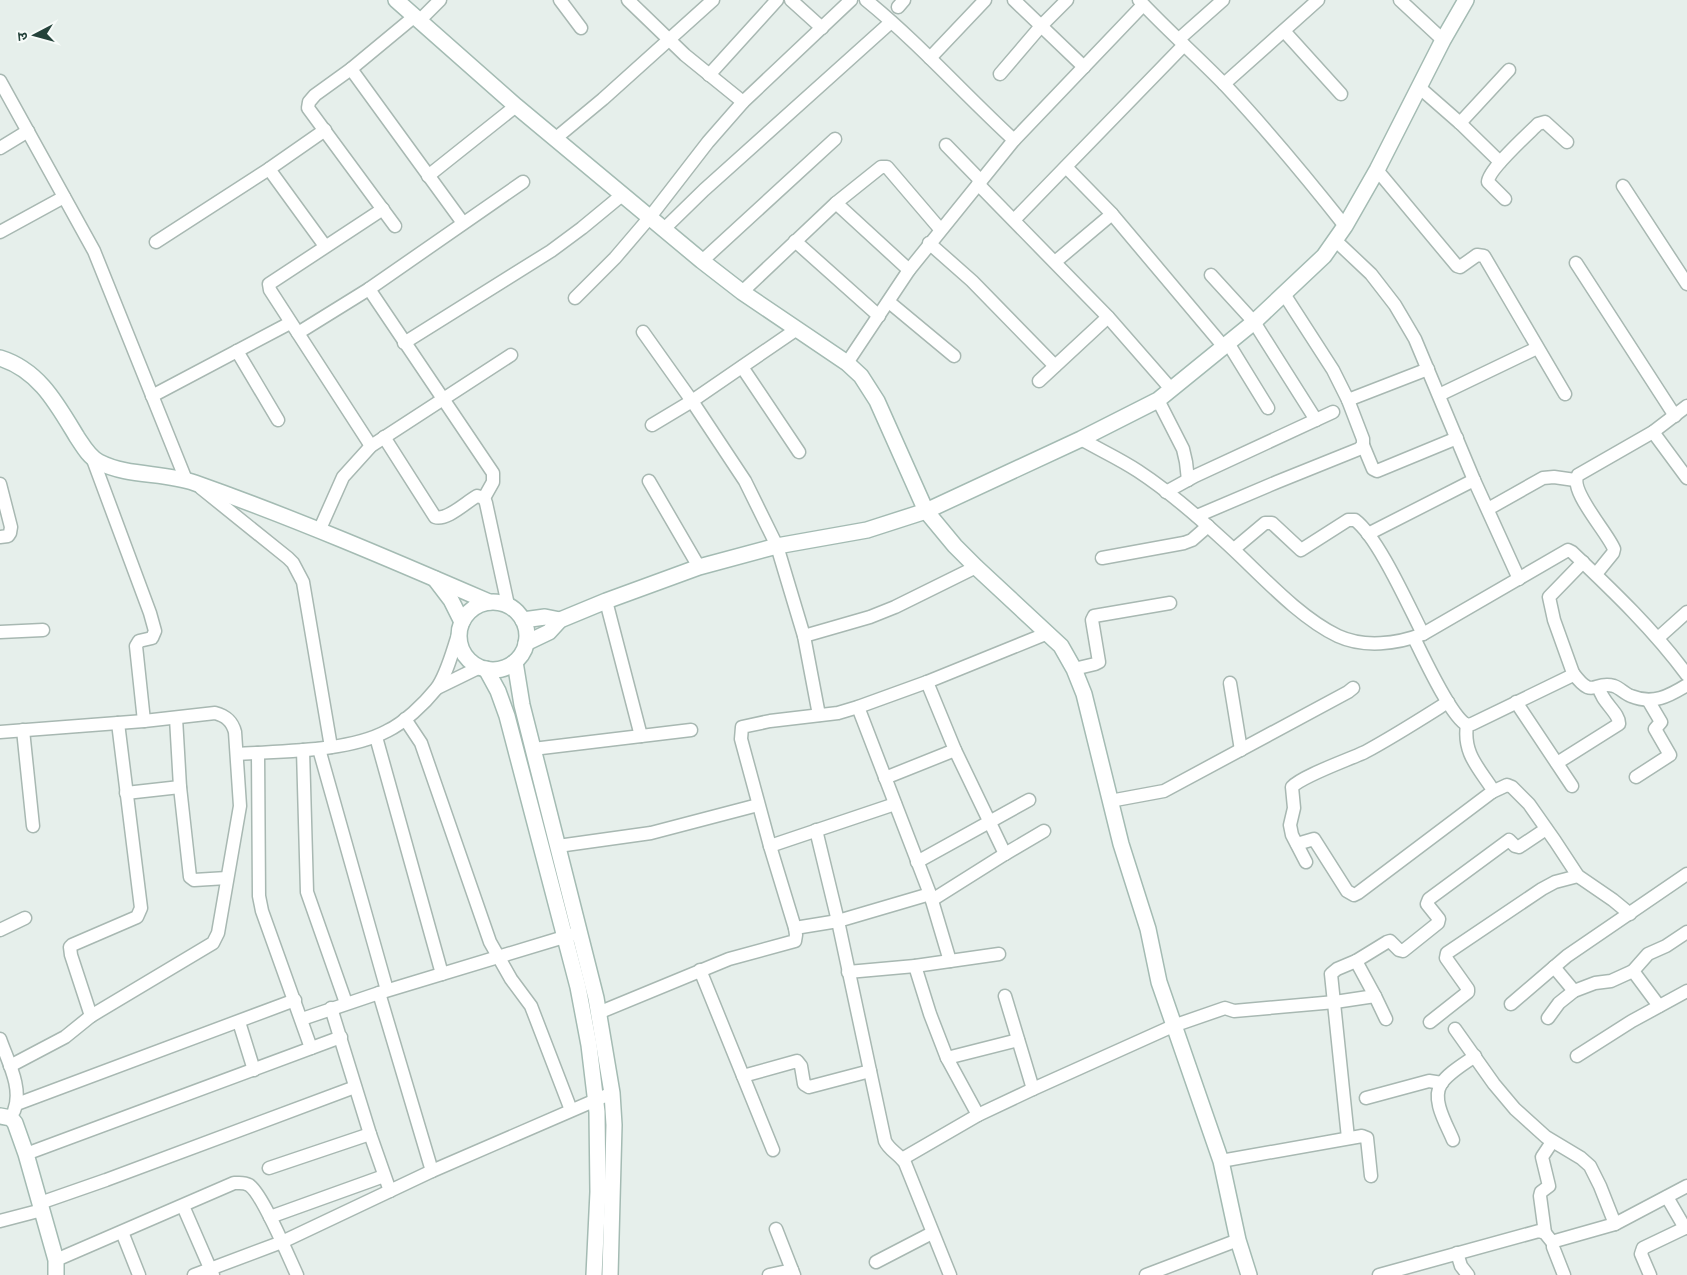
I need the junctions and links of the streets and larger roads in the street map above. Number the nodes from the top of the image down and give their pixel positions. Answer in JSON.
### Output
{"nodes":[{"id":1,"x":396,"y":0,"type":"edge"},
{"id":2,"x":440,"y":0,"type":"edge"},
{"id":3,"x":560,"y":0,"type":"edge"},
{"id":4,"x":628,"y":0,"type":"edge"},
{"id":5,"x":713,"y":0,"type":"edge"},
{"id":6,"x":777,"y":0,"type":"edge"},
{"id":7,"x":792,"y":0,"type":"edge"},
{"id":8,"x":851,"y":0,"type":"edge"},
{"id":9,"x":866,"y":0,"type":"edge"},
{"id":10,"x":985,"y":0,"type":"edge"},
{"id":11,"x":1014,"y":0,"type":"edge"},
{"id":12,"x":1067,"y":0,"type":"edge"},
{"id":13,"x":1223,"y":0,"type":"edge"},
{"id":14,"x":1318,"y":0,"type":"edge"},
{"id":15,"x":1400,"y":0,"type":"edge"},
{"id":16,"x":1466,"y":0,"type":"edge"},
{"id":17,"x":1141,"y":2,"type":"edge"},
{"id":18,"x":417,"y":18,"type":"junction"},
{"id":19,"x":891,"y":22,"type":"junction"},
{"id":20,"x":1041,"y":26,"type":"junction"},
{"id":21,"x":581,"y":28,"type":"dead end"},
{"id":22,"x":822,"y":28,"type":"junction"},
{"id":23,"x":1284,"y":31,"type":"junction"},
{"id":24,"x":669,"y":40,"type":"junction"},
{"id":25,"x":1443,"y":40,"type":"junction"},
{"id":26,"x":1181,"y":42,"type":"junction"},
{"id":27,"x":930,"y":58,"type":"junction"},
{"id":28,"x":1084,"y":66,"type":"junction"},
{"id":29,"x":351,"y":69,"type":"junction"},
{"id":30,"x":1509,"y":70,"type":"dead end"},
{"id":31,"x":1000,"y":74,"type":"dead end"},
{"id":32,"x":709,"y":75,"type":"junction"},
{"id":33,"x":0,"y":81,"type":"edge"},
{"id":34,"x":1224,"y":84,"type":"junction"},
{"id":35,"x":1420,"y":88,"type":"junction"},
{"id":36,"x":1341,"y":94,"type":"dead end"},
{"id":37,"x":743,"y":102,"type":"junction"},
{"id":38,"x":516,"y":106,"type":"junction"},
{"id":39,"x":1460,"y":123,"type":"junction"},
{"id":40,"x":325,"y":130,"type":"junction"},
{"id":41,"x":28,"y":131,"type":"junction"},
{"id":42,"x":556,"y":138,"type":"junction"},
{"id":43,"x":835,"y":139,"type":"dead end"},
{"id":44,"x":1014,"y":140,"type":"junction"},
{"id":45,"x":1567,"y":142,"type":"dead end"},
{"id":46,"x":946,"y":145,"type":"dead end"},
{"id":47,"x":0,"y":148,"type":"edge"},
{"id":48,"x":1500,"y":162,"type":"junction"},
{"id":49,"x":1066,"y":167,"type":"junction"},
{"id":50,"x":269,"y":169,"type":"junction"},
{"id":51,"x":1377,"y":170,"type":"junction"},
{"id":52,"x":428,"y":176,"type":"junction"},
{"id":53,"x":522,"y":182,"type":"dead end"},
{"id":54,"x":979,"y":183,"type":"junction"},
{"id":55,"x":1623,"y":186,"type":"dead end"},
{"id":56,"x":622,"y":195,"type":"junction"},
{"id":57,"x":64,"y":197,"type":"junction"},
{"id":58,"x":1505,"y":199,"type":"dead end"},
{"id":59,"x":836,"y":203,"type":"junction"},
{"id":60,"x":383,"y":209,"type":"junction"},
{"id":61,"x":1112,"y":214,"type":"junction"},
{"id":62,"x":650,"y":217,"type":"junction"},
{"id":63,"x":1014,"y":220,"type":"junction"},
{"id":64,"x":463,"y":223,"type":"junction"},
{"id":65,"x":395,"y":226,"type":"dead end"},
{"id":66,"x":1345,"y":226,"type":"junction"},
{"id":67,"x":664,"y":229,"type":"junction"},
{"id":68,"x":940,"y":229,"type":"junction"},
{"id":69,"x":0,"y":232,"type":"edge"},
{"id":70,"x":796,"y":240,"type":"junction"},
{"id":71,"x":1335,"y":240,"type":"junction"},
{"id":72,"x":156,"y":242,"type":"dead end"},
{"id":73,"x":929,"y":243,"type":"junction"},
{"id":74,"x":325,"y":246,"type":"junction"},
{"id":75,"x":702,"y":261,"type":"junction"},
{"id":76,"x":1055,"y":262,"type":"junction"},
{"id":77,"x":1576,"y":263,"type":"dead end"},
{"id":78,"x":909,"y":270,"type":"junction"},
{"id":79,"x":1210,"y":274,"type":"dead end"},
{"id":80,"x":1687,"y":284,"type":"edge"},
{"id":81,"x":369,"y":289,"type":"junction"},
{"id":82,"x":742,"y":292,"type":"junction"},
{"id":83,"x":1284,"y":294,"type":"junction"},
{"id":84,"x":575,"y":298,"type":"dead end"},
{"id":85,"x":888,"y":302,"type":"junction"},
{"id":86,"x":879,"y":316,"type":"junction"},
{"id":87,"x":1108,"y":317,"type":"junction"},
{"id":88,"x":1254,"y":322,"type":"junction"},
{"id":89,"x":294,"y":328,"type":"junction"},
{"id":90,"x":797,"y":328,"type":"junction"},
{"id":91,"x":644,"y":332,"type":"dead end"},
{"id":92,"x":404,"y":343,"type":"junction"},
{"id":93,"x":1226,"y":345,"type":"junction"},
{"id":94,"x":1537,"y":348,"type":"junction"},
{"id":95,"x":238,"y":351,"type":"junction"},
{"id":96,"x":511,"y":355,"type":"dead end"},
{"id":97,"x":954,"y":356,"type":"dead end"},
{"id":98,"x":0,"y":358,"type":"edge"},
{"id":99,"x":847,"y":363,"type":"junction"},
{"id":100,"x":1055,"y":366,"type":"junction"},
{"id":101,"x":742,"y":367,"type":"junction"},
{"id":102,"x":1428,"y":369,"type":"junction"},
{"id":103,"x":1040,"y":381,"type":"dead end"},
{"id":104,"x":1171,"y":389,"type":"junction"},
{"id":105,"x":1565,"y":394,"type":"dead end"},
{"id":106,"x":1439,"y":395,"type":"junction"},
{"id":107,"x":152,"y":396,"type":"junction"},
{"id":108,"x":443,"y":400,"type":"junction"},
{"id":109,"x":692,"y":400,"type":"junction"},
{"id":110,"x":1158,"y":400,"type":"junction"},
{"id":111,"x":1348,"y":400,"type":"junction"},
{"id":112,"x":1687,"y":406,"type":"edge"},
{"id":113,"x":1268,"y":408,"type":"dead end"},
{"id":114,"x":1333,"y":412,"type":"dead end"},
{"id":115,"x":1675,"y":416,"type":"junction"},
{"id":116,"x":278,"y":420,"type":"dead end"},
{"id":117,"x":1316,"y":420,"type":"junction"},
{"id":118,"x":652,"y":425,"type":"dead end"},
{"id":119,"x":1652,"y":432,"type":"junction"},
{"id":120,"x":384,"y":437,"type":"junction"},
{"id":121,"x":1457,"y":438,"type":"junction"},
{"id":122,"x":1081,"y":439,"type":"junction"},
{"id":123,"x":1363,"y":445,"type":"junction"},
{"id":124,"x":372,"y":446,"type":"junction"},
{"id":125,"x":799,"y":452,"type":"dead end"},
{"id":126,"x":92,"y":457,"type":"junction"},
{"id":127,"x":1687,"y":478,"type":"edge"},
{"id":128,"x":1188,"y":480,"type":"junction"},
{"id":129,"x":1474,"y":480,"type":"junction"},
{"id":130,"x":1575,"y":480,"type":"junction"},
{"id":131,"x":649,"y":481,"type":"dead end"},
{"id":132,"x":190,"y":482,"type":"junction"},
{"id":133,"x":0,"y":484,"type":"edge"},
{"id":134,"x":1166,"y":492,"type":"junction"},
{"id":135,"x":484,"y":498,"type":"junction"},
{"id":136,"x":1488,"y":509,"type":"junction"},
{"id":137,"x":926,"y":511,"type":"junction"},
{"id":138,"x":1197,"y":516,"type":"junction"},
{"id":139,"x":1208,"y":526,"type":"junction"},
{"id":140,"x":319,"y":530,"type":"junction"},
{"id":141,"x":1368,"y":534,"type":"junction"},
{"id":142,"x":0,"y":537,"type":"edge"},
{"id":143,"x":777,"y":546,"type":"junction"},
{"id":144,"x":1234,"y":549,"type":"junction"},
{"id":145,"x":1102,"y":558,"type":"dead end"},
{"id":146,"x":1583,"y":562,"type":"junction"},
{"id":147,"x":699,"y":567,"type":"junction"},
{"id":148,"x":976,"y":567,"type":"junction"},
{"id":149,"x":1596,"y":574,"type":"junction"},
{"id":150,"x":434,"y":578,"type":"junction"},
{"id":151,"x":1519,"y":579,"type":"junction"},
{"id":152,"x":606,"y":601,"type":"junction"},
{"id":153,"x":489,"y":602,"type":"junction"},
{"id":154,"x":1170,"y":603,"type":"dead end"},
{"id":155,"x":508,"y":605,"type":"junction"},
{"id":156,"x":1687,"y":612,"type":"edge"},
{"id":157,"x":523,"y":620,"type":"junction"},
{"id":158,"x":560,"y":620,"type":"junction"},
{"id":159,"x":460,"y":627,"type":"junction"},
{"id":160,"x":44,"y":630,"type":"dead end"},
{"id":161,"x":0,"y":632,"type":"edge"},
{"id":162,"x":1048,"y":633,"type":"junction"},
{"id":163,"x":804,"y":636,"type":"junction"},
{"id":164,"x":1418,"y":636,"type":"junction"},
{"id":165,"x":1658,"y":638,"type":"junction"},
{"id":166,"x":526,"y":643,"type":"junction"},
{"id":167,"x":515,"y":662,"type":"junction"},
{"id":168,"x":483,"y":668,"type":"junction"},
{"id":169,"x":1074,"y":669,"type":"junction"},
{"id":170,"x":1686,"y":672,"type":"edge"},
{"id":171,"x":1573,"y":674,"type":"junction"},
{"id":172,"x":927,"y":682,"type":"junction"},
{"id":173,"x":1230,"y":683,"type":"dead end"},
{"id":174,"x":1687,"y":685,"type":"edge"},
{"id":175,"x":1599,"y":687,"type":"junction"},
{"id":176,"x":437,"y":688,"type":"junction"},
{"id":177,"x":1352,"y":688,"type":"dead end"},
{"id":178,"x":1648,"y":700,"type":"junction"},
{"id":179,"x":1448,"y":702,"type":"junction"},
{"id":180,"x":1516,"y":702,"type":"junction"},
{"id":181,"x":858,"y":707,"type":"junction"},
{"id":182,"x":819,"y":715,"type":"junction"},
{"id":183,"x":176,"y":718,"type":"junction"},
{"id":184,"x":406,"y":719,"type":"junction"},
{"id":185,"x":144,"y":721,"type":"junction"},
{"id":186,"x":118,"y":724,"type":"junction"},
{"id":187,"x":1467,"y":725,"type":"junction"},
{"id":188,"x":23,"y":730,"type":"junction"},
{"id":189,"x":692,"y":730,"type":"dead end"},
{"id":190,"x":0,"y":732,"type":"edge"},
{"id":191,"x":640,"y":736,"type":"junction"},
{"id":192,"x":376,"y":737,"type":"junction"},
{"id":193,"x":325,"y":748,"type":"junction"},
{"id":194,"x":303,"y":750,"type":"junction"},
{"id":195,"x":533,"y":750,"type":"junction"},
{"id":196,"x":956,"y":750,"type":"junction"},
{"id":197,"x":1241,"y":750,"type":"junction"},
{"id":198,"x":258,"y":753,"type":"junction"},
{"id":199,"x":237,"y":754,"type":"junction"},
{"id":200,"x":1557,"y":763,"type":"junction"},
{"id":201,"x":1636,"y":777,"type":"dead end"},
{"id":202,"x":885,"y":778,"type":"junction"},
{"id":203,"x":1572,"y":786,"type":"dead end"},
{"id":204,"x":180,"y":787,"type":"junction"},
{"id":205,"x":1492,"y":792,"type":"junction"},
{"id":206,"x":126,"y":793,"type":"junction"},
{"id":207,"x":1029,"y":800,"type":"dead end"},
{"id":208,"x":1110,"y":801,"type":"junction"},
{"id":209,"x":895,"y":804,"type":"junction"},
{"id":210,"x":758,"y":805,"type":"junction"},
{"id":211,"x":989,"y":823,"type":"junction"},
{"id":212,"x":32,"y":826,"type":"dead end"},
{"id":213,"x":1546,"y":828,"type":"junction"},
{"id":214,"x":816,"y":830,"type":"junction"},
{"id":215,"x":1044,"y":831,"type":"dead end"},
{"id":216,"x":1297,"y":844,"type":"junction"},
{"id":217,"x":558,"y":846,"type":"junction"},
{"id":218,"x":770,"y":846,"type":"junction"},
{"id":219,"x":1005,"y":854,"type":"junction"},
{"id":220,"x":917,"y":862,"type":"junction"},
{"id":221,"x":1306,"y":862,"type":"dead end"},
{"id":222,"x":1687,"y":874,"type":"edge"},
{"id":223,"x":1578,"y":876,"type":"junction"},
{"id":224,"x":227,"y":878,"type":"junction"},
{"id":225,"x":931,"y":897,"type":"junction"},
{"id":226,"x":1630,"y":914,"type":"junction"},
{"id":227,"x":25,"y":918,"type":"dead end"},
{"id":228,"x":838,"y":921,"type":"junction"},
{"id":229,"x":795,"y":928,"type":"junction"},
{"id":230,"x":0,"y":930,"type":"edge"},
{"id":231,"x":1687,"y":932,"type":"edge"},
{"id":232,"x":573,"y":934,"type":"junction"},
{"id":233,"x":999,"y":954,"type":"dead end"},
{"id":234,"x":498,"y":958,"type":"junction"},
{"id":235,"x":950,"y":961,"type":"junction"},
{"id":236,"x":1356,"y":962,"type":"junction"},
{"id":237,"x":915,"y":966,"type":"junction"},
{"id":238,"x":1554,"y":967,"type":"junction"},
{"id":239,"x":700,"y":970,"type":"junction"},
{"id":240,"x":1634,"y":971,"type":"junction"},
{"id":241,"x":848,"y":972,"type":"junction"},
{"id":242,"x":442,"y":974,"type":"junction"},
{"id":243,"x":1574,"y":991,"type":"junction"},
{"id":244,"x":1687,"y":991,"type":"edge"},
{"id":245,"x":383,"y":992,"type":"junction"},
{"id":246,"x":1005,"y":996,"type":"dead end"},
{"id":247,"x":1376,"y":996,"type":"junction"},
{"id":248,"x":295,"y":1000,"type":"junction"},
{"id":249,"x":1335,"y":1002,"type":"junction"},
{"id":250,"x":346,"y":1004,"type":"junction"},
{"id":251,"x":1511,"y":1004,"type":"dead end"},
{"id":252,"x":1659,"y":1006,"type":"junction"},
{"id":253,"x":331,"y":1008,"type":"junction"},
{"id":254,"x":598,"y":1013,"type":"junction"},
{"id":255,"x":91,"y":1016,"type":"junction"},
{"id":256,"x":1548,"y":1018,"type":"dead end"},
{"id":257,"x":302,"y":1019,"type":"junction"},
{"id":258,"x":1386,"y":1020,"type":"dead end"},
{"id":259,"x":239,"y":1022,"type":"junction"},
{"id":260,"x":1430,"y":1022,"type":"dead end"},
{"id":261,"x":1173,"y":1026,"type":"junction"},
{"id":262,"x":1455,"y":1029,"type":"dead end"},
{"id":263,"x":341,"y":1037,"type":"junction"},
{"id":264,"x":0,"y":1039,"type":"edge"},
{"id":265,"x":1018,"y":1040,"type":"junction"},
{"id":266,"x":311,"y":1048,"type":"junction"},
{"id":267,"x":1474,"y":1056,"type":"junction"},
{"id":268,"x":1577,"y":1056,"type":"dead end"},
{"id":269,"x":947,"y":1058,"type":"junction"},
{"id":270,"x":10,"y":1066,"type":"junction"},
{"id":271,"x":254,"y":1070,"type":"junction"},
{"id":272,"x":870,"y":1071,"type":"junction"},
{"id":273,"x":743,"y":1076,"type":"junction"},
{"id":274,"x":1442,"y":1083,"type":"junction"},
{"id":275,"x":355,"y":1087,"type":"junction"},
{"id":276,"x":1033,"y":1089,"type":"junction"},
{"id":277,"x":612,"y":1093,"type":"junction"},
{"id":278,"x":1366,"y":1098,"type":"dead end"},
{"id":279,"x":595,"y":1099,"type":"junction"},
{"id":280,"x":571,"y":1110,"type":"junction"},
{"id":281,"x":9,"y":1113,"type":"edge"},
{"id":282,"x":978,"y":1115,"type":"junction"},
{"id":283,"x":370,"y":1134,"type":"junction"},
{"id":284,"x":1348,"y":1138,"type":"junction"},
{"id":285,"x":1454,"y":1140,"type":"dead end"},
{"id":286,"x":1552,"y":1142,"type":"junction"},
{"id":287,"x":773,"y":1150,"type":"dead end"},
{"id":288,"x":26,"y":1154,"type":"junction"},
{"id":289,"x":902,"y":1159,"type":"junction"},
{"id":290,"x":1220,"y":1161,"type":"junction"},
{"id":291,"x":269,"y":1168,"type":"dead end"},
{"id":292,"x":432,"y":1171,"type":"junction"},
{"id":293,"x":384,"y":1176,"type":"junction"},
{"id":294,"x":1371,"y":1176,"type":"dead end"},
{"id":295,"x":1687,"y":1186,"type":"edge"},
{"id":296,"x":390,"y":1191,"type":"junction"},
{"id":297,"x":1667,"y":1197,"type":"junction"},
{"id":298,"x":183,"y":1206,"type":"junction"},
{"id":299,"x":41,"y":1207,"type":"junction"},
{"id":300,"x":270,"y":1217,"type":"junction"},
{"id":301,"x":0,"y":1221,"type":"edge"},
{"id":302,"x":1615,"y":1224,"type":"junction"},
{"id":303,"x":1686,"y":1228,"type":"edge"},
{"id":304,"x":776,"y":1229,"type":"dead end"},
{"id":305,"x":122,"y":1232,"type":"junction"},
{"id":306,"x":932,"y":1233,"type":"junction"},
{"id":307,"x":1549,"y":1238,"type":"junction"},
{"id":308,"x":1238,"y":1240,"type":"junction"},
{"id":309,"x":282,"y":1242,"type":"junction"},
{"id":310,"x":1457,"y":1254,"type":"junction"},
{"id":311,"x":56,"y":1260,"type":"junction"},
{"id":312,"x":876,"y":1262,"type":"dead end"},
{"id":313,"x":211,"y":1272,"type":"edge"},
{"id":314,"x":793,"y":1272,"type":"edge"},
{"id":315,"x":56,"y":1275,"type":"edge"},
{"id":316,"x":139,"y":1275,"type":"edge"},
{"id":317,"x":194,"y":1275,"type":"edge"},
{"id":318,"x":297,"y":1275,"type":"edge"},
{"id":319,"x":594,"y":1275,"type":"edge"},
{"id":320,"x":610,"y":1275,"type":"edge"},
{"id":321,"x":769,"y":1275,"type":"edge"},
{"id":322,"x":950,"y":1275,"type":"edge"},
{"id":323,"x":1146,"y":1275,"type":"edge"},
{"id":324,"x":1249,"y":1275,"type":"edge"},
{"id":325,"x":1379,"y":1275,"type":"edge"},
{"id":326,"x":1468,"y":1275,"type":"edge"},
{"id":327,"x":1564,"y":1275,"type":"edge"},
{"id":328,"x":1650,"y":1275,"type":"edge"}],
"edges":[{"from":1,"to":18,"type":"street"},
{"from":2,"to":18,"type":"street"},
{"from":3,"to":21,"type":"street"},
{"from":4,"to":24,"type":"street"},
{"from":5,"to":24,"type":"street"},
{"from":6,"to":32,"type":"street"},
{"from":7,"to":22,"type":"street"},
{"from":8,"to":22,"type":"street"},
{"from":9,"to":19,"type":"street"},
{"from":10,"to":27,"type":"street"},
{"from":11,"to":20,"type":"street"},
{"from":12,"to":20,"type":"street"},
{"from":13,"to":26,"type":"street"},
{"from":14,"to":23,"type":"street"},
{"from":15,"to":25,"type":"street"},
{"from":16,"to":25,"type":"street"},
{"from":17,"to":26,"type":"street"},
{"from":17,"to":28,"type":"street"},
{"from":18,"to":29,"type":"street"},
{"from":18,"to":38,"type":"street"},
{"from":19,"to":27,"type":"street"},
{"from":19,"to":67,"type":"street"},
{"from":20,"to":28,"type":"street"},
{"from":20,"to":31,"type":"street"},
{"from":22,"to":37,"type":"street"},
{"from":23,"to":34,"type":"street"},
{"from":23,"to":36,"type":"street"},
{"from":24,"to":32,"type":"street"},
{"from":24,"to":42,"type":"street"},
{"from":25,"to":35,"type":"street"},
{"from":26,"to":34,"type":"street"},
{"from":26,"to":49,"type":"street"},
{"from":27,"to":44,"type":"street"},
{"from":28,"to":44,"type":"street"},
{"from":29,"to":40,"type":"street"},
{"from":29,"to":52,"type":"street"},
{"from":30,"to":39,"type":"street"},
{"from":32,"to":37,"type":"street"},
{"from":33,"to":41,"type":"street"},
{"from":34,"to":66,"type":"street"},
{"from":35,"to":39,"type":"street"},
{"from":35,"to":51,"type":"street"},
{"from":37,"to":62,"type":"street"},
{"from":38,"to":42,"type":"street"},
{"from":38,"to":52,"type":"street"},
{"from":39,"to":48,"type":"street"},
{"from":40,"to":50,"type":"street"},
{"from":40,"to":60,"type":"street"},
{"from":41,"to":47,"type":"street"},
{"from":41,"to":57,"type":"street"},
{"from":42,"to":56,"type":"street"},
{"from":43,"to":75,"type":"street"},
{"from":44,"to":54,"type":"street"},
{"from":45,"to":48,"type":"street"},
{"from":46,"to":54,"type":"street"},
{"from":48,"to":58,"type":"street"},
{"from":49,"to":61,"type":"street"},
{"from":49,"to":63,"type":"street"},
{"from":50,"to":72,"type":"street"},
{"from":50,"to":74,"type":"street"},
{"from":51,"to":66,"type":"street"},
{"from":51,"to":94,"type":"street"},
{"from":52,"to":64,"type":"street"},
{"from":53,"to":64,"type":"street"},
{"from":54,"to":63,"type":"street"},
{"from":54,"to":68,"type":"street"},
{"from":55,"to":80,"type":"street"},
{"from":56,"to":62,"type":"street"},
{"from":56,"to":92,"type":"street"},
{"from":57,"to":69,"type":"street"},
{"from":57,"to":107,"type":"street"},
{"from":59,"to":68,"type":"street"},
{"from":59,"to":70,"type":"street"},
{"from":59,"to":78,"type":"street"},
{"from":60,"to":65,"type":"street"},
{"from":60,"to":74,"type":"street"},
{"from":61,"to":76,"type":"street"},
{"from":61,"to":93,"type":"street"},
{"from":62,"to":67,"type":"street"},
{"from":62,"to":84,"type":"street"},
{"from":63,"to":76,"type":"street"},
{"from":64,"to":81,"type":"street"},
{"from":66,"to":71,"type":"street"},
{"from":67,"to":75,"type":"street"},
{"from":68,"to":73,"type":"street"},
{"from":70,"to":82,"type":"street"},
{"from":70,"to":86,"type":"street"},
{"from":71,"to":83,"type":"street"},
{"from":71,"to":102,"type":"street"},
{"from":73,"to":78,"type":"street"},
{"from":73,"to":100,"type":"street"},
{"from":74,"to":89,"type":"street"},
{"from":75,"to":82,"type":"street"},
{"from":76,"to":87,"type":"street"},
{"from":77,"to":115,"type":"street"},
{"from":78,"to":85,"type":"street"},
{"from":79,"to":88,"type":"street"},
{"from":81,"to":89,"type":"street"},
{"from":81,"to":92,"type":"street"},
{"from":82,"to":90,"type":"street"},
{"from":83,"to":88,"type":"street"},
{"from":83,"to":111,"type":"street"},
{"from":85,"to":86,"type":"street"},
{"from":85,"to":97,"type":"street"},
{"from":86,"to":99,"type":"street"},
{"from":87,"to":100,"type":"street"},
{"from":87,"to":104,"type":"street"},
{"from":88,"to":93,"type":"street"},
{"from":88,"to":117,"type":"street"},
{"from":89,"to":95,"type":"street"},
{"from":89,"to":124,"type":"street"},
{"from":90,"to":99,"type":"street"},
{"from":90,"to":101,"type":"street"},
{"from":91,"to":109,"type":"street"},
{"from":92,"to":108,"type":"street"},
{"from":93,"to":104,"type":"street"},
{"from":93,"to":113,"type":"street"},
{"from":94,"to":105,"type":"street"},
{"from":94,"to":106,"type":"street"},
{"from":95,"to":107,"type":"street"},
{"from":95,"to":116,"type":"street"},
{"from":96,"to":108,"type":"street"},
{"from":98,"to":126,"type":"street"},
{"from":99,"to":137,"type":"street"},
{"from":100,"to":103,"type":"street"},
{"from":101,"to":109,"type":"street"},
{"from":101,"to":125,"type":"street"},
{"from":102,"to":106,"type":"street"},
{"from":102,"to":111,"type":"street"},
{"from":104,"to":110,"type":"street"},
{"from":106,"to":121,"type":"street"},
{"from":107,"to":132,"type":"street"},
{"from":108,"to":120,"type":"street"},
{"from":108,"to":135,"type":"street"},
{"from":109,"to":118,"type":"street"},
{"from":109,"to":143,"type":"street"},
{"from":110,"to":122,"type":"street"},
{"from":110,"to":128,"type":"street"},
{"from":111,"to":123,"type":"street"},
{"from":112,"to":115,"type":"street"},
{"from":114,"to":117,"type":"street"},
{"from":115,"to":119,"type":"street"},
{"from":117,"to":128,"type":"street"},
{"from":119,"to":127,"type":"street"},
{"from":119,"to":130,"type":"street"},
{"from":120,"to":124,"type":"street"},
{"from":120,"to":135,"type":"street"},
{"from":121,"to":123,"type":"street"},
{"from":121,"to":129,"type":"street"},
{"from":122,"to":134,"type":"street"},
{"from":122,"to":137,"type":"street"},
{"from":123,"to":138,"type":"street"},
{"from":124,"to":140,"type":"street"},
{"from":126,"to":132,"type":"street"},
{"from":126,"to":185,"type":"street"},
{"from":128,"to":134,"type":"street"},
{"from":129,"to":136,"type":"street"},
{"from":129,"to":141,"type":"street"},
{"from":130,"to":136,"type":"street"},
{"from":130,"to":149,"type":"street"},
{"from":131,"to":147,"type":"street"},
{"from":132,"to":140,"type":"street"},
{"from":132,"to":193,"type":"street"},
{"from":133,"to":142,"type":"street"},
{"from":134,"to":138,"type":"street"},
{"from":135,"to":155,"type":"street"},
{"from":136,"to":151,"type":"street"},
{"from":137,"to":143,"type":"street"},
{"from":137,"to":148,"type":"street"},
{"from":138,"to":139,"type":"street"},
{"from":139,"to":144,"type":"street"},
{"from":139,"to":145,"type":"street"},
{"from":140,"to":150,"type":"street"},
{"from":141,"to":144,"type":"street"},
{"from":141,"to":164,"type":"street"},
{"from":143,"to":147,"type":"street"},
{"from":143,"to":163,"type":"street"},
{"from":144,"to":164,"type":"street"},
{"from":146,"to":149,"type":"street"},
{"from":146,"to":151,"type":"street"},
{"from":146,"to":171,"type":"street"},
{"from":147,"to":152,"type":"street"},
{"from":148,"to":162,"type":"street"},
{"from":148,"to":163,"type":"street"},
{"from":149,"to":165,"type":"street"},
{"from":150,"to":153,"type":"street"},
{"from":150,"to":159,"type":"street"},
{"from":151,"to":164,"type":"street"},
{"from":152,"to":158,"type":"street"},
{"from":152,"to":191,"type":"street"},
{"from":153,"to":155,"type":"street"},
{"from":153,"to":159,"type":"street"},
{"from":154,"to":169,"type":"street"},
{"from":155,"to":157,"type":"street"},
{"from":156,"to":165,"type":"street"},
{"from":157,"to":158,"type":"street"},
{"from":157,"to":166,"type":"street"},
{"from":158,"to":166,"type":"street"},
{"from":159,"to":168,"type":"street"},
{"from":159,"to":176,"type":"street"},
{"from":160,"to":161,"type":"street"},
{"from":162,"to":169,"type":"street"},
{"from":162,"to":172,"type":"street"},
{"from":163,"to":182,"type":"street"},
{"from":164,"to":179,"type":"street"},
{"from":165,"to":170,"type":"street"},
{"from":166,"to":167,"type":"street"},
{"from":167,"to":168,"type":"street"},
{"from":167,"to":195,"type":"street"},
{"from":168,"to":176,"type":"street"},
{"from":168,"to":232,"type":"street"},
{"from":169,"to":208,"type":"street"},
{"from":171,"to":175,"type":"street"},
{"from":171,"to":180,"type":"street"},
{"from":172,"to":181,"type":"street"},
{"from":172,"to":196,"type":"street"},
{"from":173,"to":197,"type":"street"},
{"from":174,"to":178,"type":"street"},
{"from":175,"to":178,"type":"street"},
{"from":175,"to":200,"type":"street"},
{"from":176,"to":184,"type":"street"},
{"from":177,"to":197,"type":"street"},
{"from":178,"to":201,"type":"street"},
{"from":179,"to":187,"type":"street"},
{"from":179,"to":216,"type":"street"},
{"from":180,"to":187,"type":"street"},
{"from":180,"to":200,"type":"street"},
{"from":181,"to":182,"type":"street"},
{"from":181,"to":202,"type":"street"},
{"from":182,"to":210,"type":"street"},
{"from":183,"to":185,"type":"street"},
{"from":183,"to":199,"type":"street"},
{"from":183,"to":204,"type":"street"},
{"from":184,"to":192,"type":"street"},
{"from":184,"to":234,"type":"street"},
{"from":185,"to":186,"type":"street"},
{"from":186,"to":188,"type":"street"},
{"from":186,"to":206,"type":"street"},
{"from":187,"to":205,"type":"street"},
{"from":188,"to":190,"type":"street"},
{"from":188,"to":212,"type":"street"},
{"from":189,"to":191,"type":"street"},
{"from":191,"to":195,"type":"street"},
{"from":192,"to":193,"type":"street"},
{"from":192,"to":242,"type":"street"},
{"from":193,"to":194,"type":"street"},
{"from":193,"to":245,"type":"street"},
{"from":194,"to":198,"type":"street"},
{"from":194,"to":250,"type":"street"},
{"from":195,"to":217,"type":"street"},
{"from":196,"to":202,"type":"street"},
{"from":196,"to":211,"type":"street"},
{"from":197,"to":208,"type":"street"},
{"from":198,"to":199,"type":"street"},
{"from":198,"to":248,"type":"street"},
{"from":199,"to":224,"type":"street"},
{"from":200,"to":203,"type":"street"},
{"from":202,"to":209,"type":"street"},
{"from":204,"to":206,"type":"street"},
{"from":204,"to":224,"type":"street"},
{"from":205,"to":213,"type":"street"},
{"from":205,"to":216,"type":"street"},
{"from":206,"to":255,"type":"street"},
{"from":207,"to":211,"type":"street"},
{"from":208,"to":261,"type":"street"},
{"from":209,"to":214,"type":"street"},
{"from":209,"to":220,"type":"street"},
{"from":210,"to":217,"type":"street"},
{"from":210,"to":218,"type":"street"},
{"from":211,"to":219,"type":"street"},
{"from":211,"to":220,"type":"street"},
{"from":213,"to":223,"type":"street"},
{"from":213,"to":236,"type":"street"},
{"from":214,"to":218,"type":"street"},
{"from":214,"to":228,"type":"street"},
{"from":215,"to":219,"type":"street"},
{"from":216,"to":221,"type":"street"},
{"from":217,"to":232,"type":"street"},
{"from":218,"to":229,"type":"street"},
{"from":219,"to":225,"type":"street"},
{"from":220,"to":225,"type":"street"},
{"from":222,"to":226,"type":"street"},
{"from":223,"to":226,"type":"street"},
{"from":223,"to":260,"type":"street"},
{"from":224,"to":255,"type":"street"},
{"from":225,"to":228,"type":"street"},
{"from":225,"to":235,"type":"street"},
{"from":226,"to":238,"type":"street"},
{"from":227,"to":230,"type":"street"},
{"from":228,"to":229,"type":"street"},
{"from":228,"to":241,"type":"street"},
{"from":229,"to":239,"type":"street"},
{"from":231,"to":240,"type":"street"},
{"from":232,"to":234,"type":"street"},
{"from":232,"to":254,"type":"street"},
{"from":232,"to":279,"type":"street"},
{"from":233,"to":235,"type":"street"},
{"from":234,"to":242,"type":"street"},
{"from":234,"to":280,"type":"street"},
{"from":235,"to":237,"type":"street"},
{"from":236,"to":247,"type":"street"},
{"from":236,"to":249,"type":"street"},
{"from":237,"to":241,"type":"street"},
{"from":237,"to":269,"type":"street"},
{"from":238,"to":243,"type":"street"},
{"from":238,"to":251,"type":"street"},
{"from":239,"to":254,"type":"street"},
{"from":239,"to":273,"type":"street"},
{"from":240,"to":243,"type":"street"},
{"from":240,"to":252,"type":"street"},
{"from":241,"to":272,"type":"street"},
{"from":242,"to":245,"type":"street"},
{"from":243,"to":256,"type":"street"},
{"from":244,"to":252,"type":"street"},
{"from":245,"to":250,"type":"street"},
{"from":245,"to":292,"type":"street"},
{"from":246,"to":265,"type":"street"},
{"from":247,"to":249,"type":"street"},
{"from":247,"to":258,"type":"street"},
{"from":248,"to":257,"type":"street"},
{"from":248,"to":259,"type":"street"},
{"from":249,"to":261,"type":"street"},
{"from":249,"to":284,"type":"street"},
{"from":250,"to":253,"type":"street"},
{"from":252,"to":268,"type":"street"},
{"from":253,"to":257,"type":"street"},
{"from":253,"to":263,"type":"street"},
{"from":254,"to":277,"type":"street"},
{"from":255,"to":270,"type":"street"},
{"from":257,"to":266,"type":"street"},
{"from":259,"to":271,"type":"street"},
{"from":259,"to":281,"type":"street"},
{"from":261,"to":276,"type":"street"},
{"from":261,"to":290,"type":"street"},
{"from":262,"to":267,"type":"street"},
{"from":263,"to":266,"type":"street"},
{"from":263,"to":275,"type":"street"},
{"from":264,"to":270,"type":"street"},
{"from":265,"to":269,"type":"street"},
{"from":265,"to":276,"type":"street"},
{"from":266,"to":271,"type":"street"},
{"from":267,"to":274,"type":"street"},
{"from":267,"to":286,"type":"street"},
{"from":269,"to":282,"type":"street"},
{"from":270,"to":281,"type":"street"},
{"from":271,"to":288,"type":"street"},
{"from":272,"to":273,"type":"street"},
{"from":272,"to":289,"type":"street"},
{"from":273,"to":287,"type":"street"},
{"from":274,"to":278,"type":"street"},
{"from":274,"to":285,"type":"street"},
{"from":275,"to":283,"type":"street"},
{"from":275,"to":299,"type":"street"},
{"from":276,"to":282,"type":"street"},
{"from":277,"to":279,"type":"street"},
{"from":277,"to":320,"type":"street"},
{"from":279,"to":280,"type":"street"},
{"from":279,"to":319,"type":"street"},
{"from":280,"to":292,"type":"street"},
{"from":281,"to":288,"type":"street"},
{"from":282,"to":289,"type":"street"},
{"from":283,"to":291,"type":"street"},
{"from":283,"to":293,"type":"street"},
{"from":284,"to":290,"type":"street"},
{"from":284,"to":294,"type":"street"},
{"from":286,"to":302,"type":"street"},
{"from":286,"to":307,"type":"street"},
{"from":288,"to":299,"type":"street"},
{"from":289,"to":306,"type":"street"},
{"from":290,"to":308,"type":"street"},
{"from":292,"to":296,"type":"street"},
{"from":293,"to":296,"type":"street"},
{"from":293,"to":300,"type":"street"},
{"from":295,"to":297,"type":"street"},
{"from":296,"to":309,"type":"street"},
{"from":297,"to":302,"type":"street"},
{"from":297,"to":303,"type":"street"},
{"from":298,"to":300,"type":"street"},
{"from":298,"to":305,"type":"street"},
{"from":298,"to":313,"type":"street"},
{"from":299,"to":301,"type":"street"},
{"from":299,"to":311,"type":"street"},
{"from":300,"to":309,"type":"street"},
{"from":302,"to":307,"type":"street"},
{"from":303,"to":328,"type":"street"},
{"from":304,"to":314,"type":"street"},
{"from":305,"to":311,"type":"street"},
{"from":305,"to":316,"type":"street"},
{"from":306,"to":312,"type":"street"},
{"from":306,"to":322,"type":"street"},
{"from":307,"to":310,"type":"street"},
{"from":307,"to":327,"type":"street"},
{"from":308,"to":323,"type":"street"},
{"from":308,"to":324,"type":"street"},
{"from":309,"to":313,"type":"street"},
{"from":309,"to":318,"type":"street"},
{"from":310,"to":325,"type":"street"},
{"from":310,"to":326,"type":"street"},
{"from":311,"to":315,"type":"street"},
{"from":313,"to":317,"type":"street"},
{"from":314,"to":321,"type":"street"}]}
